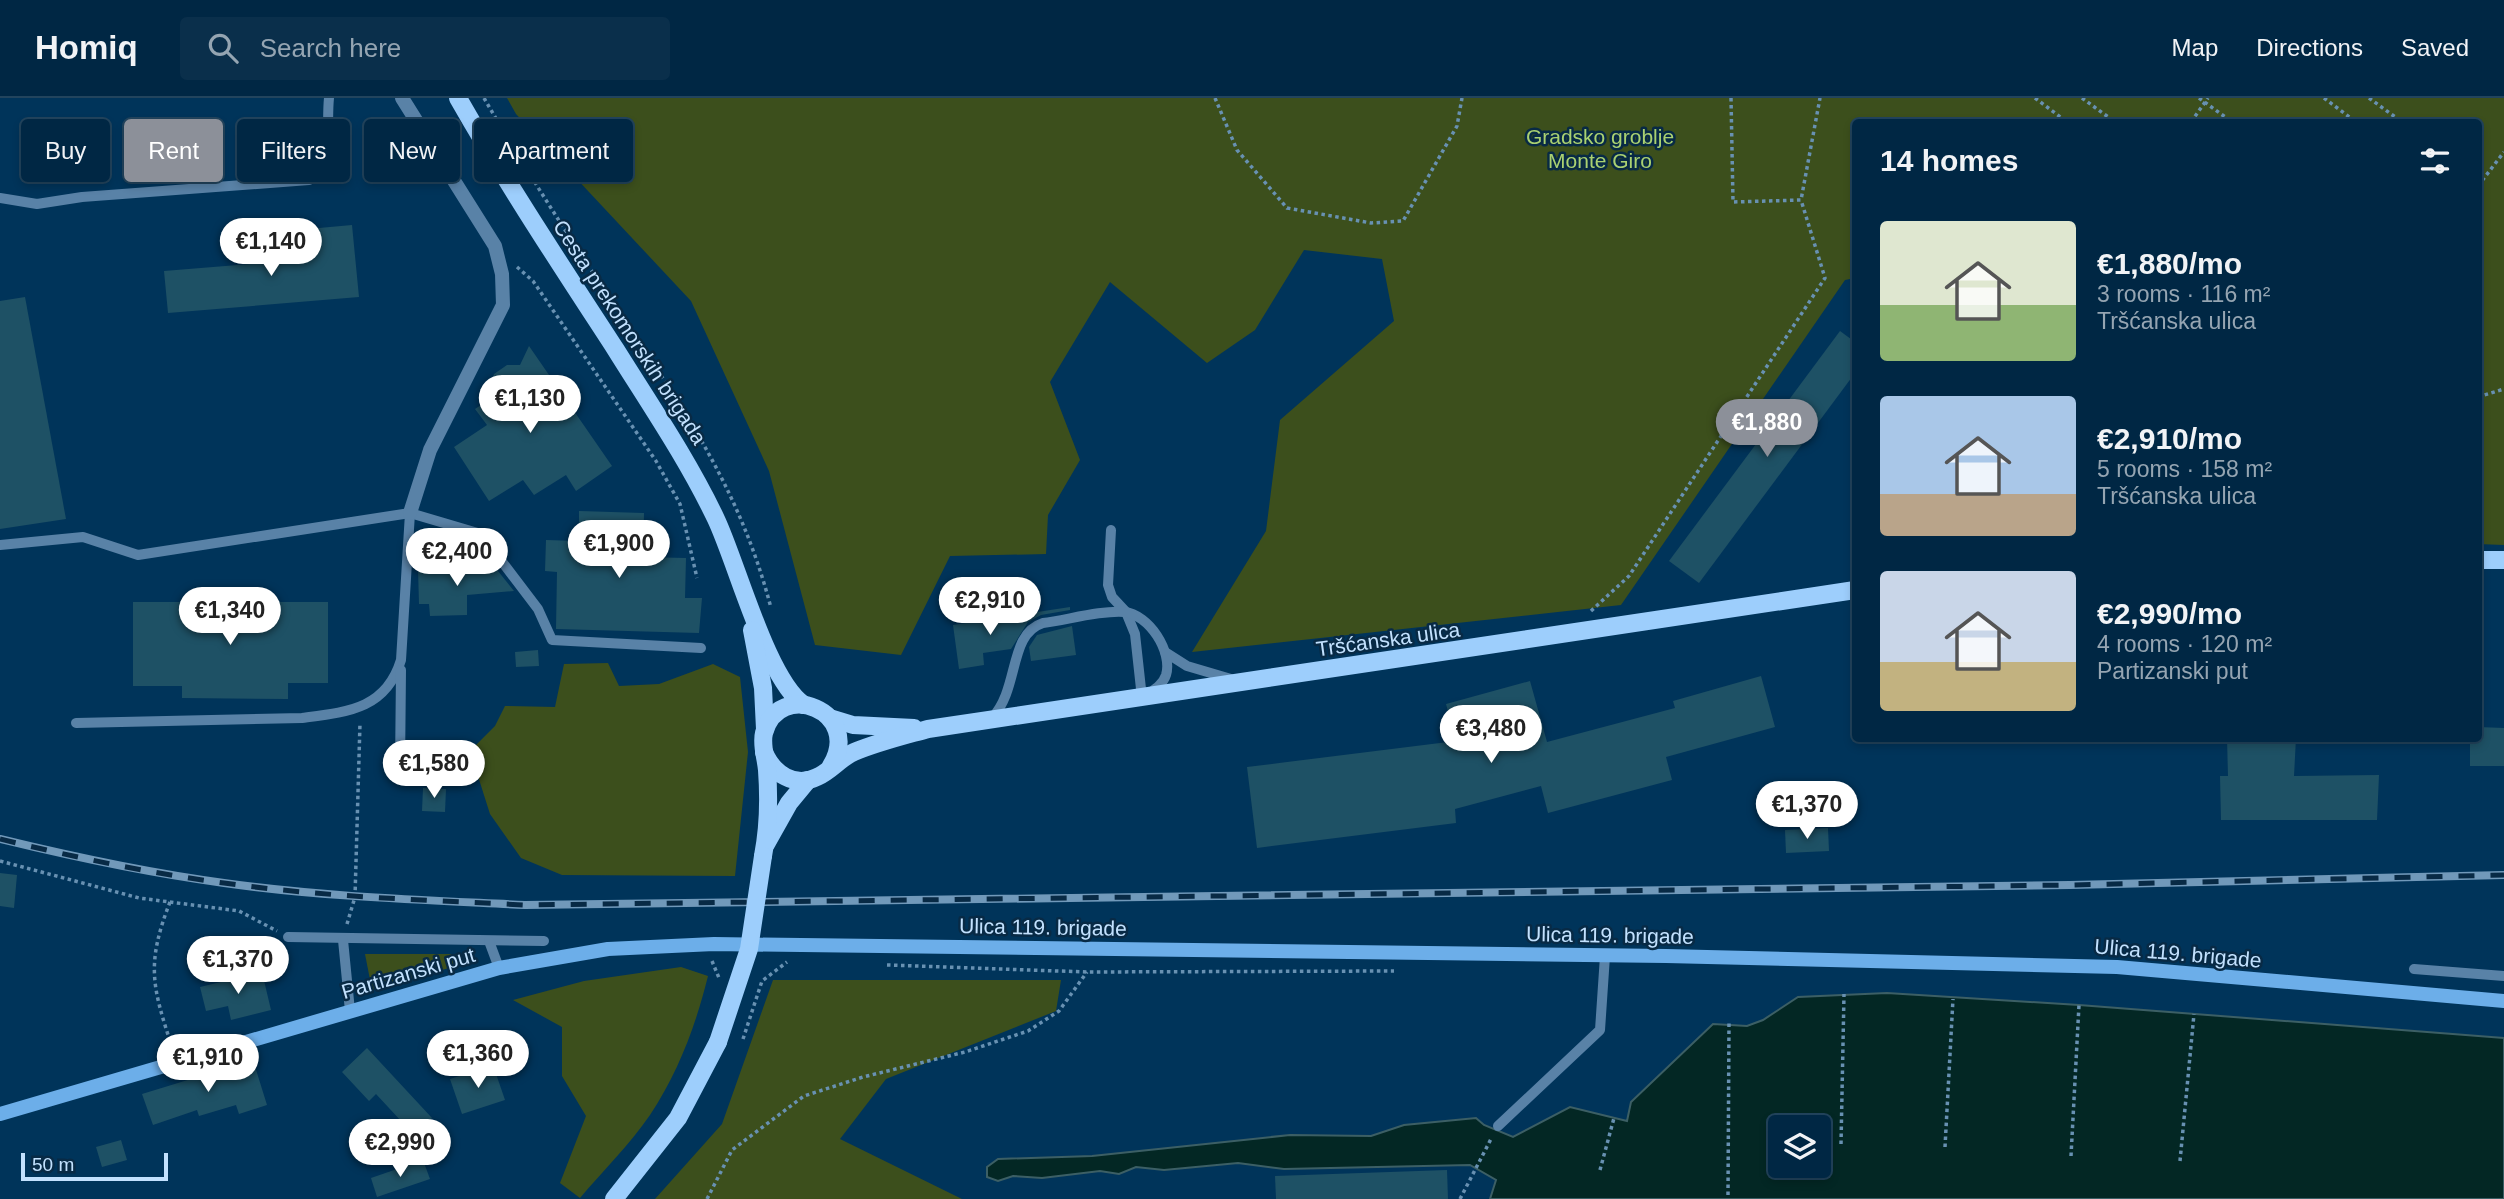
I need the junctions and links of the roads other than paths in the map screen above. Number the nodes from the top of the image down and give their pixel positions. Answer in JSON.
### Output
{"nodes":[{"id":1,"x":329,"y":98,"type":"edge"},
{"id":2,"x":402,"y":98,"type":"edge"},
{"id":3,"x":458,"y":98,"type":"edge"},
{"id":4,"x":0,"y":198,"type":"edge"},
{"id":5,"x":410,"y":513,"type":"junction"},
{"id":6,"x":1111,"y":530,"type":"dead end"},
{"id":7,"x":0,"y":545,"type":"edge"},
{"id":8,"x":2482,"y":560,"type":"edge"},
{"id":9,"x":2504,"y":560,"type":"edge"},
{"id":10,"x":1852,"y":590,"type":"edge"},
{"id":11,"x":746,"y":599,"type":"junction"},
{"id":12,"x":1126,"y":612,"type":"junction"},
{"id":13,"x":701,"y":648,"type":"dead end"},
{"id":14,"x":1165,"y":652,"type":"junction"},
{"id":15,"x":401,"y":660,"type":"junction"},
{"id":16,"x":1244,"y":683,"type":"junction"},
{"id":17,"x":1142,"y":698,"type":"junction"},
{"id":18,"x":804,"y":705,"type":"junction"},
{"id":19,"x":830,"y":718,"type":"junction"},
{"id":20,"x":989,"y":720,"type":"junction"},
{"id":21,"x":76,"y":723,"type":"dead end"},
{"id":22,"x":765,"y":729,"type":"junction"},
{"id":23,"x":928,"y":729,"type":"junction"},
{"id":24,"x":764,"y":752,"type":"junction"},
{"id":25,"x":831,"y":765,"type":"junction"},
{"id":26,"x":400,"y":769,"type":"dead end"},
{"id":27,"x":808,"y":780,"type":"junction"},
{"id":28,"x":764,"y":852,"type":"junction"},
{"id":29,"x":288,"y":937,"type":"road end"},
{"id":30,"x":343,"y":940,"type":"junction"},
{"id":31,"x":489,"y":941,"type":"junction"},
{"id":32,"x":544,"y":941,"type":"dead end"},
{"id":33,"x":714,"y":944,"type":"joint"},
{"id":34,"x":1605,"y":956,"type":"junction"},
{"id":35,"x":499,"y":968,"type":"junction"},
{"id":36,"x":2414,"y":969,"type":"dead end"},
{"id":37,"x":2504,"y":976,"type":"edge"},
{"id":38,"x":2504,"y":1000,"type":"edge"},
{"id":39,"x":350,"y":1011,"type":"junction"},
{"id":40,"x":0,"y":1115,"type":"edge"},
{"id":41,"x":1498,"y":1126,"type":"road end"},
{"id":42,"x":614,"y":1199,"type":"edge"}],
"edges":[{"from":1,"to":4,"type":"lane"},
{"from":2,"to":5,"type":"street"},
{"from":3,"to":11,"type":"main road","name":"Cesta prekomorskih brigada"},
{"from":5,"to":7,"type":"lane"},
{"from":5,"to":13,"type":"lane"},
{"from":5,"to":15,"type":"lane"},
{"from":6,"to":12,"type":"lane"},
{"from":8,"to":9,"type":"main road"},
{"from":10,"to":16,"type":"main road","name":"Tršćanska ulica"},
{"from":11,"to":18,"type":"main road","name":"Cesta prekomorskih brigada"},
{"from":11,"to":22,"type":"main road","name":"Cesta prekomorskih brigada"},
{"from":12,"to":14,"type":"lane"},
{"from":12,"to":17,"type":"lane"},
{"from":12,"to":20,"type":"lane"},
{"from":14,"to":16,"type":"lane"},
{"from":14,"to":17,"type":"lane"},
{"from":15,"to":21,"type":"lane"},
{"from":15,"to":26,"type":"lane"},
{"from":16,"to":17,"type":"main road","name":"Tršćanska ulica"},
{"from":17,"to":20,"type":"main road","name":"Tršćanska ulica"},
{"from":18,"to":19,"type":"main road"},
{"from":18,"to":22,"type":"main road"},
{"from":19,"to":23,"type":"main road"},
{"from":19,"to":25,"type":"main road"},
{"from":20,"to":23,"type":"main road","name":"Tršćanska ulica"},
{"from":22,"to":24,"type":"main road"},
{"from":23,"to":25,"type":"main road"},
{"from":24,"to":27,"type":"main road"},
{"from":24,"to":28,"type":"main road"},
{"from":25,"to":27,"type":"main road"},
{"from":27,"to":28,"type":"main road"},
{"from":28,"to":42,"type":"main road","bridge":true},
{"from":29,"to":30,"type":"lane"},
{"from":30,"to":31,"type":"lane"},
{"from":30,"to":39,"type":"lane"},
{"from":31,"to":32,"type":"lane"},
{"from":31,"to":35,"type":"lane"},
{"from":33,"to":34,"type":"main road","name":"Ulica 119. brigade"},
{"from":33,"to":35,"type":"main road","name":"Partizanski put"},
{"from":34,"to":38,"type":"main road","name":"Ulica 119. brigade"},
{"from":34,"to":41,"type":"lane"},
{"from":35,"to":39,"type":"main road","name":"Partizanski put"},
{"from":36,"to":37,"type":"lane"},
{"from":39,"to":40,"type":"main road","name":"Partizanski put"}]}
